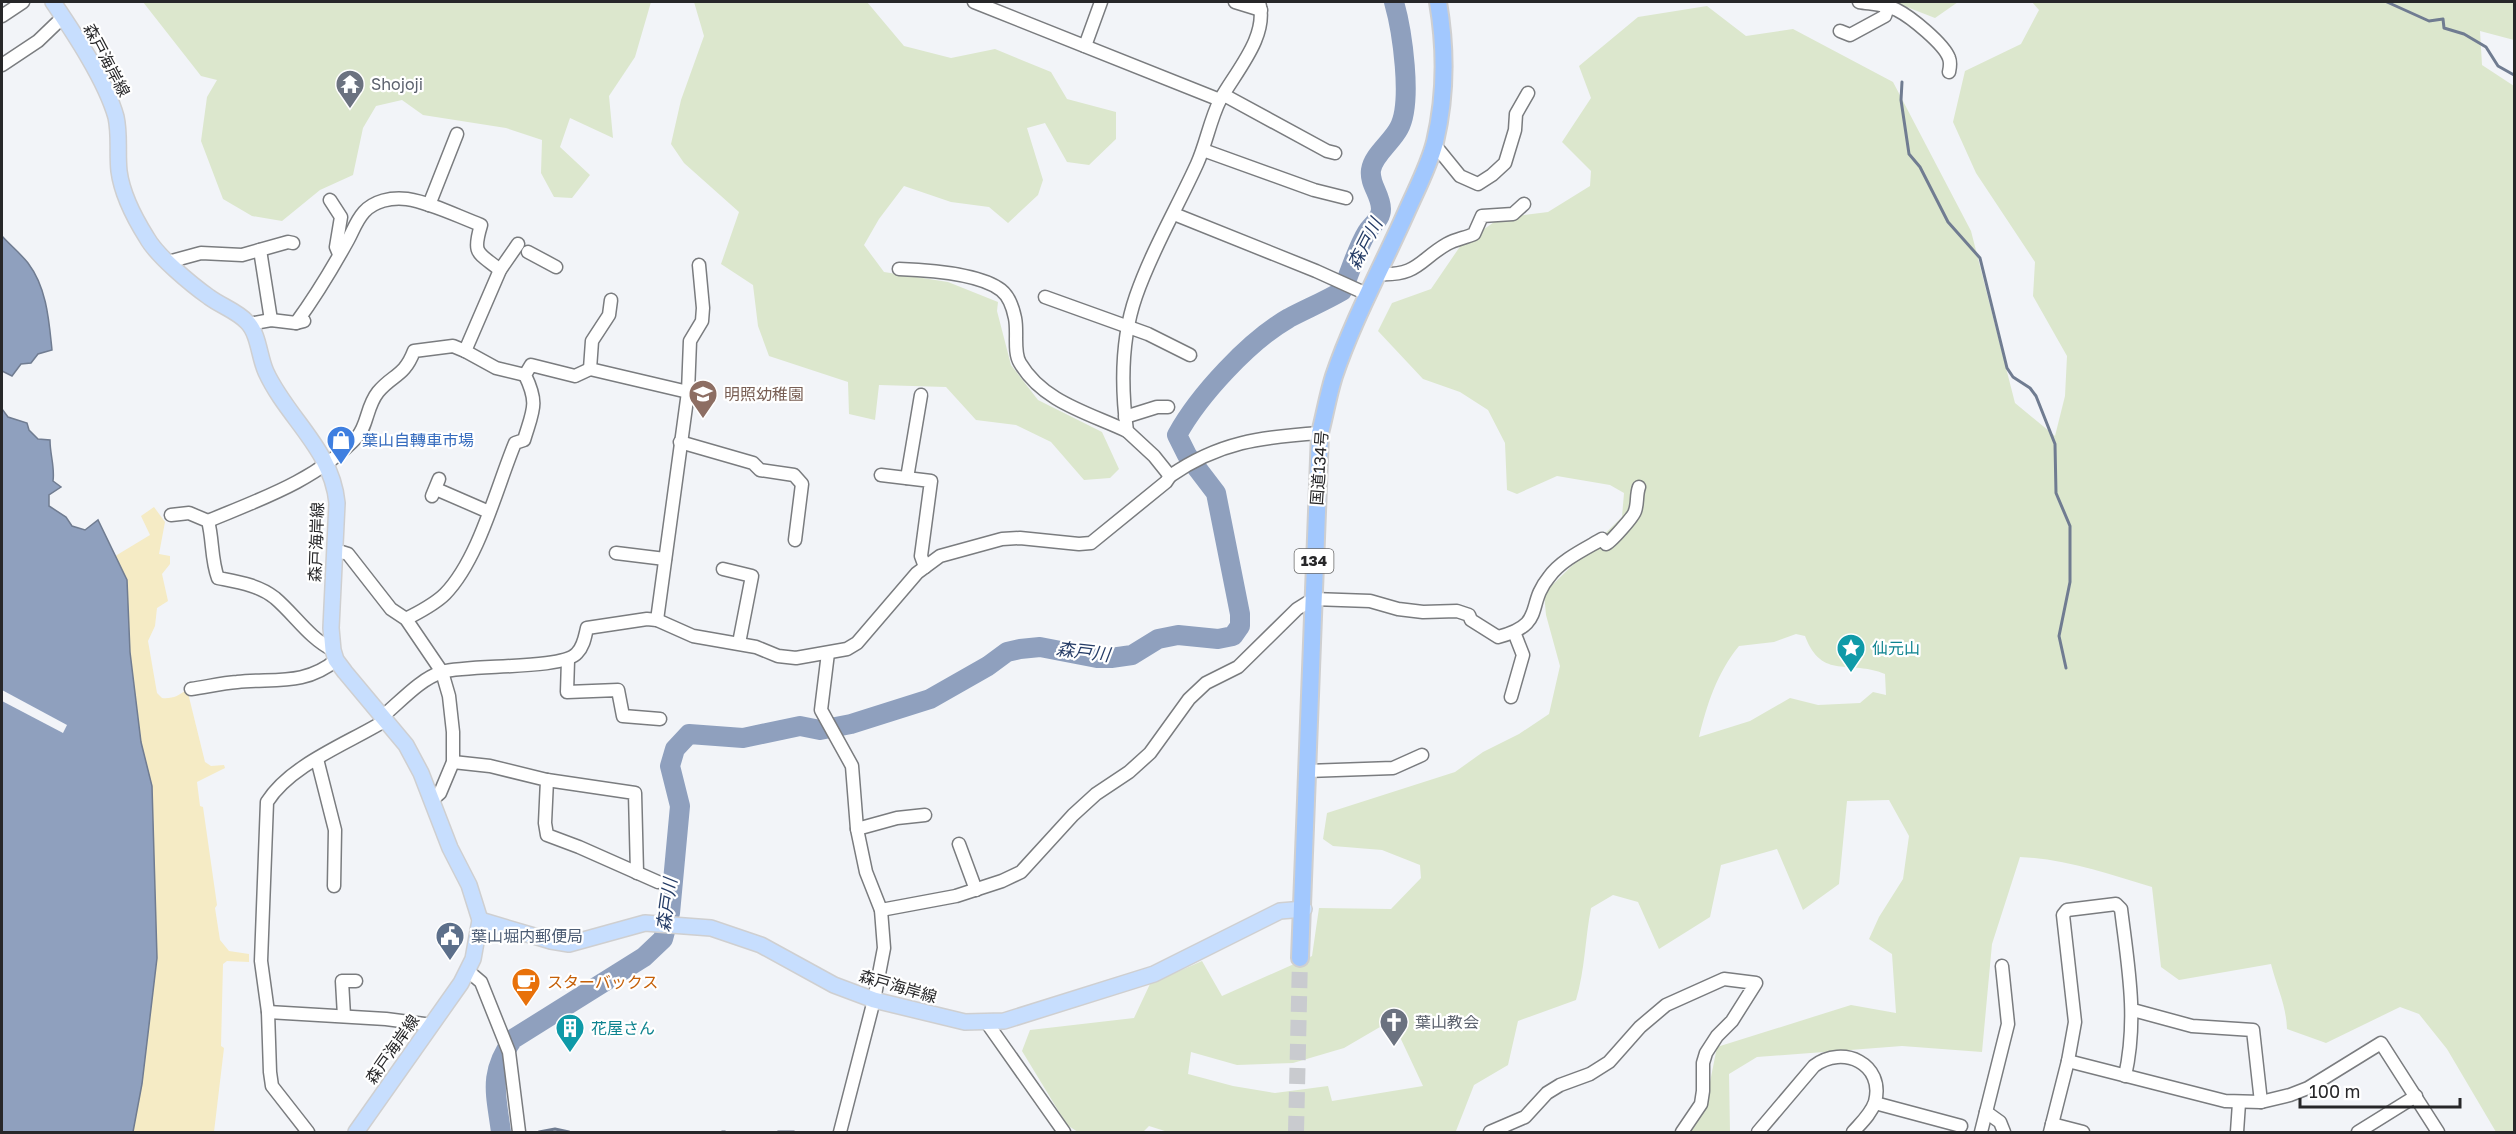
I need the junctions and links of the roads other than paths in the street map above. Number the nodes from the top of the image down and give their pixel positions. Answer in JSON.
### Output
{"nodes":[{"id":1,"x":23,"y":2,"type":"edge"},
{"id":2,"x":53,"y":2,"type":"edge"},
{"id":3,"x":974,"y":2,"type":"edge"},
{"id":4,"x":1101,"y":2,"type":"edge"},
{"id":5,"x":1235,"y":2,"type":"edge"},
{"id":6,"x":1438,"y":2,"type":"edge"},
{"id":7,"x":1859,"y":2,"type":"edge"},
{"id":8,"x":1260,"y":6,"type":"edge"},
{"id":9,"x":1888,"y":7,"type":"junction"},
{"id":10,"x":2,"y":16,"type":"edge"},
{"id":11,"x":63,"y":17,"type":"junction"},
{"id":12,"x":1840,"y":32,"type":"dead end"},
{"id":13,"x":1085,"y":46,"type":"junction"},
{"id":14,"x":2,"y":65,"type":"edge"},
{"id":15,"x":1949,"y":72,"type":"dead end"},
{"id":16,"x":1528,"y":93,"type":"dead end"},
{"id":17,"x":1222,"y":98,"type":"junction"},
{"id":18,"x":457,"y":134,"type":"dead end"},
{"id":19,"x":1434,"y":144,"type":"junction"},
{"id":20,"x":1203,"y":150,"type":"junction"},
{"id":21,"x":1335,"y":153,"type":"dead end"},
{"id":22,"x":1346,"y":198,"type":"dead end"},
{"id":23,"x":330,"y":200,"type":"dead end"},
{"id":24,"x":1524,"y":204,"type":"dead end"},
{"id":25,"x":429,"y":205,"type":"junction"},
{"id":26,"x":1174,"y":214,"type":"junction"},
{"id":27,"x":293,"y":243,"type":"dead end"},
{"id":28,"x":518,"y":244,"type":"dead end"},
{"id":29,"x":260,"y":250,"type":"junction"},
{"id":30,"x":528,"y":252,"type":"dead end"},
{"id":31,"x":339,"y":253,"type":"junction"},
{"id":32,"x":168,"y":261,"type":"junction"},
{"id":33,"x":699,"y":265,"type":"dead end"},
{"id":34,"x":556,"y":267,"type":"dead end"},
{"id":35,"x":899,"y":269,"type":"dead end"},
{"id":36,"x":500,"y":270,"type":"junction"},
{"id":37,"x":1379,"y":274,"type":"junction"},
{"id":38,"x":1369,"y":295,"type":"junction"},
{"id":39,"x":1045,"y":297,"type":"dead end"},
{"id":40,"x":611,"y":300,"type":"dead end"},
{"id":41,"x":271,"y":320,"type":"junction"},
{"id":42,"x":249,"y":324,"type":"junction"},
{"id":43,"x":1128,"y":327,"type":"junction"},
{"id":44,"x":465,"y":351,"type":"junction"},
{"id":45,"x":1190,"y":355,"type":"dead end"},
{"id":46,"x":590,"y":369,"type":"junction"},
{"id":47,"x":525,"y":375,"type":"junction"},
{"id":48,"x":688,"y":392,"type":"junction"},
{"id":49,"x":921,"y":395,"type":"dead end"},
{"id":50,"x":1168,"y":407,"type":"dead end"},
{"id":51,"x":1125,"y":417,"type":"junction"},
{"id":52,"x":1127,"y":431,"type":"junction"},
{"id":53,"x":1320,"y":433,"type":"junction"},
{"id":54,"x":680,"y":441,"type":"junction"},
{"id":55,"x":325,"y":464,"type":"junction"},
{"id":56,"x":881,"y":476,"type":"dead end"},
{"id":57,"x":1170,"y":476,"type":"junction"},
{"id":58,"x":907,"y":478,"type":"junction"},
{"id":59,"x":1639,"y":487,"type":"dead end"},
{"id":60,"x":436,"y":488,"type":"dead end"},
{"id":61,"x":489,"y":512,"type":"junction"},
{"id":62,"x":171,"y":515,"type":"dead end"},
{"id":63,"x":208,"y":520,"type":"junction"},
{"id":64,"x":795,"y":540,"type":"dead end"},
{"id":65,"x":335,"y":550,"type":"junction"},
{"id":66,"x":616,"y":553,"type":"dead end"},
{"id":67,"x":665,"y":559,"type":"junction"},
{"id":68,"x":924,"y":567,"type":"junction"},
{"id":69,"x":723,"y":570,"type":"dead end"},
{"id":70,"x":1313,"y":599,"type":"junction"},
{"id":71,"x":406,"y":619,"type":"junction"},
{"id":72,"x":657,"y":620,"type":"junction"},
{"id":73,"x":1514,"y":632,"type":"junction"},
{"id":74,"x":739,"y":643,"type":"junction"},
{"id":75,"x":828,"y":653,"type":"junction"},
{"id":76,"x":335,"y":655,"type":"junction"},
{"id":77,"x":568,"y":660,"type":"junction"},
{"id":78,"x":442,"y":672,"type":"junction"},
{"id":79,"x":191,"y":689,"type":"dead end"},
{"id":80,"x":1511,"y":697,"type":"dead end"},
{"id":81,"x":385,"y":718,"type":"junction"},
{"id":82,"x":660,"y":719,"type":"dead end"},
{"id":83,"x":1422,"y":755,"type":"dead end"},
{"id":84,"x":317,"y":759,"type":"junction"},
{"id":85,"x":453,"y":762,"type":"junction"},
{"id":86,"x":1307,"y":771,"type":"junction"},
{"id":87,"x":547,"y":780,"type":"junction"},
{"id":88,"x":432,"y":800,"type":"junction"},
{"id":89,"x":925,"y":815,"type":"dead end"},
{"id":90,"x":857,"y":828,"type":"junction"},
{"id":91,"x":959,"y":844,"type":"dead end"},
{"id":92,"x":637,"y":873,"type":"junction"},
{"id":93,"x":658,"y":882,"type":"dead end"},
{"id":94,"x":334,"y":886,"type":"dead end"},
{"id":95,"x":976,"y":890,"type":"junction"},
{"id":96,"x":1304,"y":909,"type":"junction"},
{"id":97,"x":881,"y":910,"type":"junction"},
{"id":98,"x":480,"y":920,"type":"junction"},
{"id":99,"x":1300,"y":958,"type":"tunnel mouth"},
{"id":100,"x":2002,"y":966,"type":"dead end"},
{"id":101,"x":468,"y":971,"type":"junction"},
{"id":102,"x":356,"y":981,"type":"dead end"},
{"id":103,"x":874,"y":1000,"type":"junction"},
{"id":104,"x":2133,"y":1010,"type":"junction"},
{"id":105,"x":268,"y":1012,"type":"junction"},
{"id":106,"x":344,"y":1016,"type":"junction"},
{"id":107,"x":987,"y":1023,"type":"junction"},
{"id":108,"x":432,"y":1025,"type":"junction"},
{"id":109,"x":2068,"y":1061,"type":"junction"},
{"id":110,"x":2125,"y":1076,"type":"junction"},
{"id":111,"x":2416,"y":1096,"type":"junction"},
{"id":112,"x":2239,"y":1102,"type":"junction"},
{"id":113,"x":2261,"y":1102,"type":"junction"},
{"id":114,"x":1875,"y":1103,"type":"junction"},
{"id":115,"x":1986,"y":1112,"type":"junction"},
{"id":116,"x":1961,"y":1126,"type":"dead end"},
{"id":117,"x":2051,"y":1128,"type":"edge"},
{"id":118,"x":308,"y":1132,"type":"edge"},
{"id":119,"x":356,"y":1132,"type":"edge"},
{"id":120,"x":519,"y":1132,"type":"edge"},
{"id":121,"x":840,"y":1132,"type":"edge"},
{"id":122,"x":1064,"y":1132,"type":"edge"},
{"id":123,"x":1490,"y":1132,"type":"edge"},
{"id":124,"x":1682,"y":1132,"type":"edge"},
{"id":125,"x":1758,"y":1132,"type":"edge"},
{"id":126,"x":1853,"y":1132,"type":"edge"},
{"id":127,"x":1981,"y":1132,"type":"edge"},
{"id":128,"x":2004,"y":1132,"type":"edge"},
{"id":129,"x":2083,"y":1132,"type":"edge"},
{"id":130,"x":2237,"y":1132,"type":"edge"},
{"id":131,"x":2358,"y":1132,"type":"edge"},
{"id":132,"x":2438,"y":1132,"type":"edge"}],
"edges":[{"from":1,"to":10,"type":"street"},
{"from":2,"to":11,"type":"main road","name":"森戸海岸線"},
{"from":3,"to":13,"type":"street"},
{"from":4,"to":13,"type":"street"},
{"from":5,"to":8,"type":"street"},
{"from":6,"to":19,"type":"highway","name":"国道134号","number":"134"},
{"from":7,"to":9,"type":"street"},
{"from":8,"to":17,"type":"street"},
{"from":9,"to":12,"type":"street"},
{"from":9,"to":15,"type":"street"},
{"from":11,"to":14,"type":"street"},
{"from":11,"to":32,"type":"main road","name":"森戸海岸線"},
{"from":13,"to":17,"type":"street"},
{"from":16,"to":19,"type":"street"},
{"from":17,"to":20,"type":"street"},
{"from":17,"to":21,"type":"street"},
{"from":18,"to":25,"type":"street"},
{"from":19,"to":37,"type":"highway","name":"国道134号","number":"134"},
{"from":20,"to":22,"type":"street"},
{"from":20,"to":26,"type":"street"},
{"from":23,"to":31,"type":"street"},
{"from":24,"to":37,"type":"street"},
{"from":25,"to":31,"type":"street"},
{"from":25,"to":36,"type":"street"},
{"from":26,"to":38,"type":"street"},
{"from":26,"to":43,"type":"street"},
{"from":27,"to":29,"type":"street"},
{"from":28,"to":36,"type":"street"},
{"from":29,"to":32,"type":"street"},
{"from":29,"to":41,"type":"street"},
{"from":30,"to":34,"type":"street"},
{"from":31,"to":41,"type":"street"},
{"from":32,"to":42,"type":"main road","name":"森戸海岸線"},
{"from":33,"to":48,"type":"street"},
{"from":35,"to":52,"type":"street"},
{"from":36,"to":44,"type":"street"},
{"from":37,"to":38,"type":"highway","name":"国道134号","number":"134"},
{"from":38,"to":53,"type":"highway","name":"国道134号","number":"134"},
{"from":39,"to":43,"type":"street"},
{"from":40,"to":46,"type":"street"},
{"from":41,"to":42,"type":"street"},
{"from":42,"to":55,"type":"main road","name":"森戸海岸線"},
{"from":43,"to":45,"type":"street"},
{"from":43,"to":51,"type":"street"},
{"from":44,"to":47,"type":"street"},
{"from":44,"to":55,"type":"street"},
{"from":46,"to":47,"type":"street"},
{"from":46,"to":48,"type":"street"},
{"from":47,"to":61,"type":"street"},
{"from":48,"to":54,"type":"street"},
{"from":49,"to":58,"type":"street"},
{"from":50,"to":51,"type":"street"},
{"from":51,"to":52,"type":"street"},
{"from":52,"to":57,"type":"street"},
{"from":53,"to":57,"type":"street"},
{"from":53,"to":70,"type":"highway","name":"国道134号","number":"134"},
{"from":54,"to":64,"type":"street"},
{"from":54,"to":67,"type":"street"},
{"from":55,"to":63,"type":"street"},
{"from":55,"to":65,"type":"main road","name":"森戸海岸線"},
{"from":56,"to":58,"type":"street"},
{"from":57,"to":68,"type":"street"},
{"from":58,"to":68,"type":"street"},
{"from":59,"to":73,"type":"street"},
{"from":60,"to":61,"type":"street"},
{"from":61,"to":71,"type":"street"},
{"from":62,"to":63,"type":"street"},
{"from":63,"to":76,"type":"street"},
{"from":65,"to":71,"type":"street"},
{"from":65,"to":76,"type":"main road","name":"森戸海岸線"},
{"from":66,"to":67,"type":"street"},
{"from":67,"to":72,"type":"street"},
{"from":68,"to":75,"type":"street"},
{"from":69,"to":74,"type":"street"},
{"from":70,"to":73,"type":"street"},
{"from":70,"to":86,"type":"highway","name":"国道134号","number":"134"},
{"from":70,"to":95,"type":"street"},
{"from":71,"to":78,"type":"street"},
{"from":72,"to":74,"type":"street"},
{"from":72,"to":77,"type":"street"},
{"from":73,"to":80,"type":"street"},
{"from":74,"to":75,"type":"street"},
{"from":75,"to":90,"type":"street"},
{"from":76,"to":79,"type":"street"},
{"from":76,"to":81,"type":"main road","name":"森戸海岸線"},
{"from":77,"to":78,"type":"street"},
{"from":77,"to":82,"type":"street"},
{"from":78,"to":81,"type":"street"},
{"from":78,"to":85,"type":"street"},
{"from":81,"to":84,"type":"street"},
{"from":81,"to":88,"type":"main road","name":"森戸海岸線"},
{"from":83,"to":86,"type":"street"},
{"from":84,"to":94,"type":"street"},
{"from":84,"to":105,"type":"street"},
{"from":85,"to":87,"type":"street"},
{"from":85,"to":88,"type":"street"},
{"from":86,"to":96,"type":"highway","name":"国道134号","number":"134"},
{"from":87,"to":92,"type":"street"},
{"from":87,"to":92,"type":"street"},
{"from":88,"to":98,"type":"main road","name":"森戸海岸線"},
{"from":89,"to":90,"type":"street"},
{"from":90,"to":97,"type":"street"},
{"from":91,"to":95,"type":"street"},
{"from":92,"to":93,"type":"street"},
{"from":95,"to":97,"type":"street"},
{"from":96,"to":99,"type":"highway","name":"国道134号","number":"134"},
{"from":96,"to":107,"type":"main road","name":"森戸海岸線"},
{"from":97,"to":103,"type":"street"},
{"from":98,"to":101,"type":"main road","name":"森戸海岸線"},
{"from":98,"to":103,"type":"main road","name":"森戸海岸線"},
{"from":100,"to":115,"type":"street"},
{"from":101,"to":108,"type":"main road","name":"森戸海岸線"},
{"from":101,"to":120,"type":"street"},
{"from":102,"to":106,"type":"street"},
{"from":103,"to":107,"type":"main road","name":"森戸海岸線"},
{"from":103,"to":121,"type":"street"},
{"from":104,"to":109,"type":"street"},
{"from":104,"to":110,"type":"street"},
{"from":104,"to":113,"type":"street"},
{"from":105,"to":106,"type":"street"},
{"from":105,"to":118,"type":"street"},
{"from":106,"to":108,"type":"street"},
{"from":107,"to":122,"type":"street"},
{"from":108,"to":119,"type":"main road","name":"森戸海岸線"},
{"from":109,"to":110,"type":"street"},
{"from":109,"to":117,"type":"street"},
{"from":110,"to":112,"type":"street"},
{"from":111,"to":113,"type":"street"},
{"from":111,"to":131,"type":"street"},
{"from":111,"to":132,"type":"street"},
{"from":112,"to":113,"type":"street"},
{"from":112,"to":130,"type":"street"},
{"from":114,"to":116,"type":"street"},
{"from":114,"to":125,"type":"street"},
{"from":114,"to":126,"type":"street"},
{"from":115,"to":127,"type":"street"},
{"from":115,"to":128,"type":"street"},
{"from":117,"to":129,"type":"street"},
{"from":123,"to":124,"type":"street"}]}
